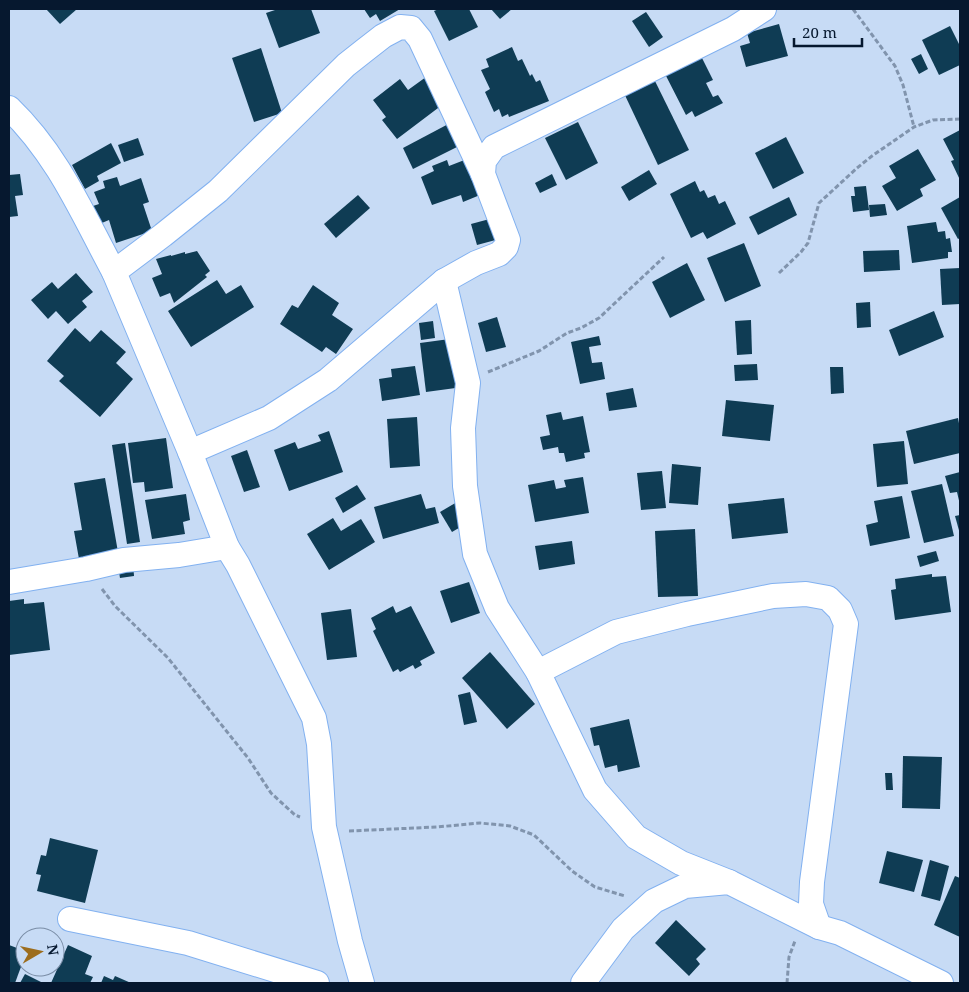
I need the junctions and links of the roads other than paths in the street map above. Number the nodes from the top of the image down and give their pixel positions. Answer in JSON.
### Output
{"nodes":[{"id":1,"x":764,"y":9,"type":"edge"},
{"id":2,"x":9,"y":108,"type":"edge"},
{"id":3,"x":483,"y":174,"type":"junction"},
{"id":4,"x":114,"y":272,"type":"junction"},
{"id":5,"x":444,"y":281,"type":"junction"},
{"id":6,"x":190,"y":452,"type":"junction"},
{"id":7,"x":227,"y":547,"type":"junction"},
{"id":8,"x":9,"y":582,"type":"edge"},
{"id":9,"x":538,"y":672,"type":"junction"},
{"id":10,"x":730,"y":882,"type":"junction"},
{"id":11,"x":70,"y":919,"type":"dead end"},
{"id":12,"x":811,"y":923,"type":"junction"},
{"id":13,"x":317,"y":983,"type":"edge"},
{"id":14,"x":362,"y":983,"type":"edge"},
{"id":15,"x":583,"y":983,"type":"edge"},
{"id":16,"x":941,"y":983,"type":"edge"}],
"edges":[{"from":1,"to":3,"type":"street"},
{"from":2,"to":4,"type":"street"},
{"from":3,"to":4,"type":"street"},
{"from":3,"to":5,"type":"street"},
{"from":4,"to":6,"type":"street"},
{"from":5,"to":6,"type":"street"},
{"from":5,"to":9,"type":"street"},
{"from":6,"to":7,"type":"street"},
{"from":7,"to":8,"type":"street"},
{"from":7,"to":14,"type":"street"},
{"from":9,"to":10,"type":"street"},
{"from":9,"to":12,"type":"street"},
{"from":10,"to":12,"type":"street"},
{"from":10,"to":15,"type":"street"},
{"from":11,"to":13,"type":"street"},
{"from":12,"to":16,"type":"street"}]}
